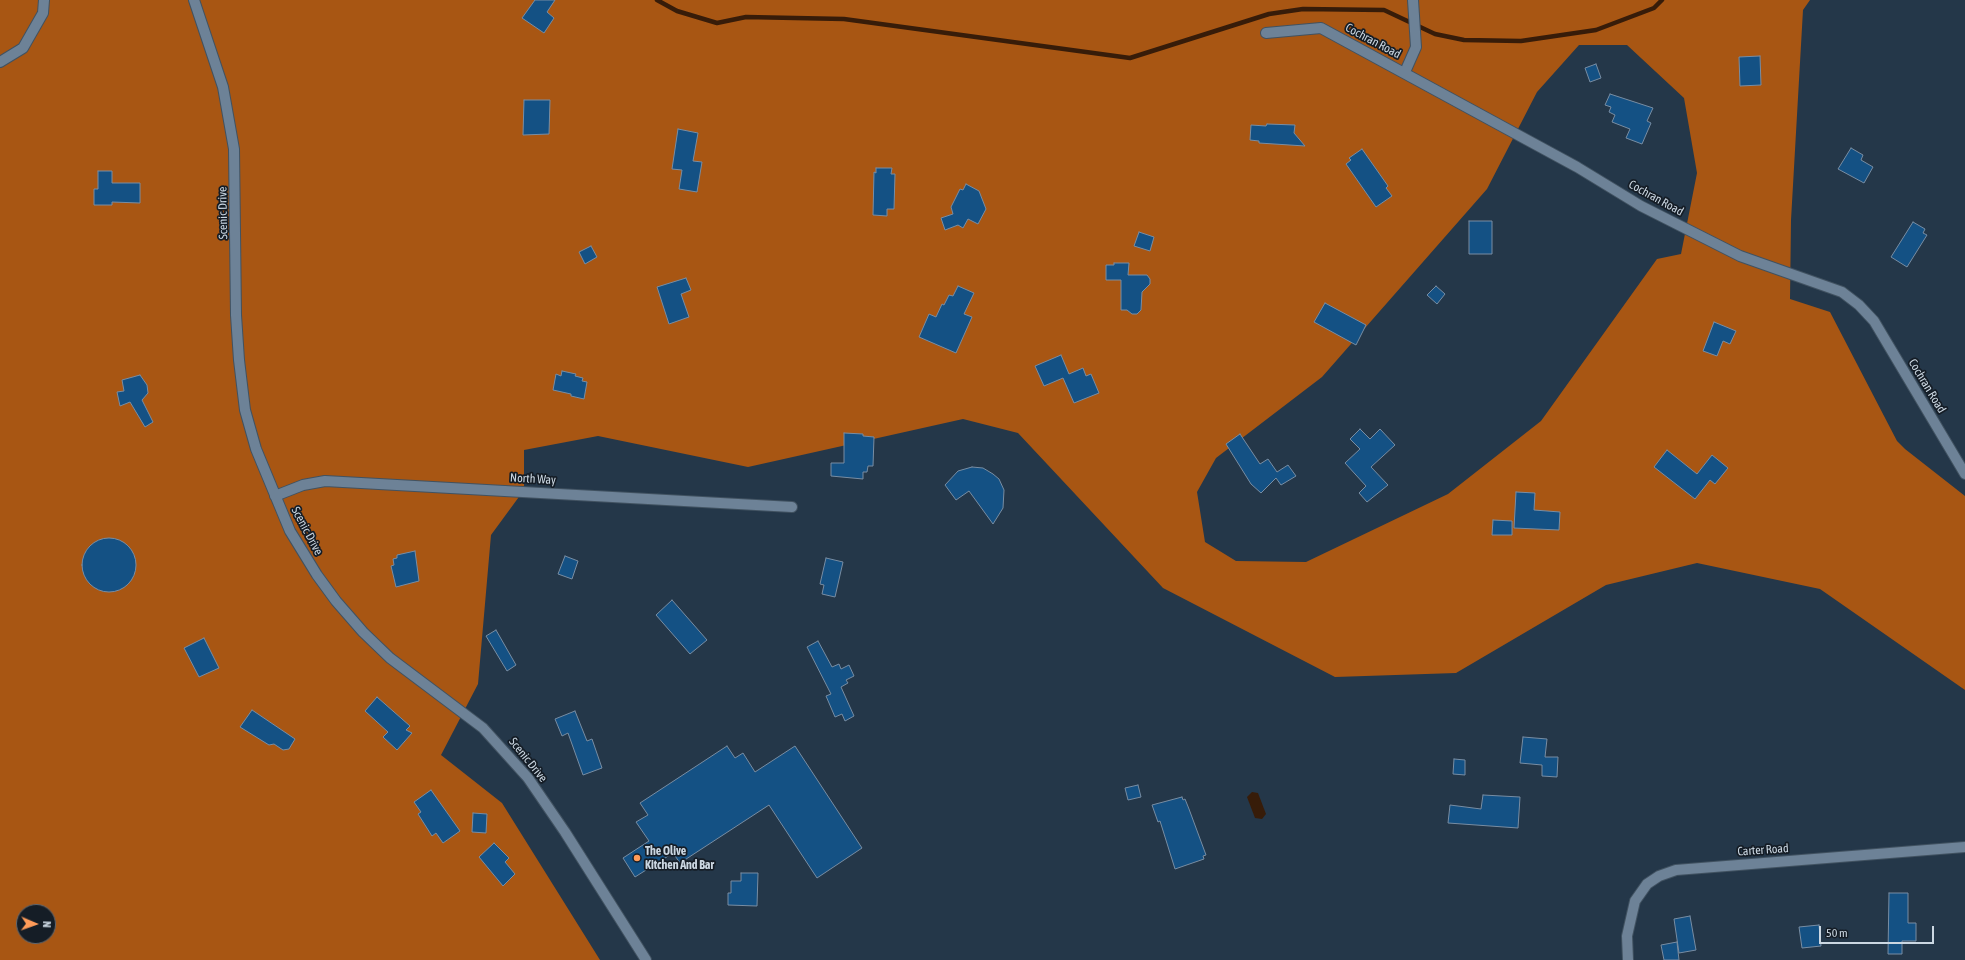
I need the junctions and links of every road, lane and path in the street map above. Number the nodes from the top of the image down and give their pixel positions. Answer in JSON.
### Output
{"nodes":[{"id":1,"x":44,"y":0,"type":"edge"},
{"id":2,"x":194,"y":0,"type":"edge"},
{"id":3,"x":1413,"y":0,"type":"edge"},
{"id":4,"x":1266,"y":33,"type":"dead end"},
{"id":5,"x":0,"y":62,"type":"edge"},
{"id":6,"x":1405,"y":72,"type":"junction"},
{"id":7,"x":1965,"y":474,"type":"edge"},
{"id":8,"x":275,"y":496,"type":"junction"},
{"id":9,"x":792,"y":507,"type":"dead end"},
{"id":10,"x":1965,"y":847,"type":"edge"},
{"id":11,"x":646,"y":960,"type":"edge"},
{"id":12,"x":1628,"y":960,"type":"edge"}],
"edges":[{"from":1,"to":5,"type":"street"},
{"from":2,"to":8,"type":"street","name":"Scenic Drive"},
{"from":3,"to":6,"type":"street"},
{"from":4,"to":6,"type":"street","name":"Cochran Road"},
{"from":6,"to":7,"type":"street","name":"Cochran Road"},
{"from":8,"to":9,"type":"street","name":"North Way"},
{"from":8,"to":11,"type":"street","name":"Scenic Drive"},
{"from":10,"to":12,"type":"street","name":"Carter Road"}]}
